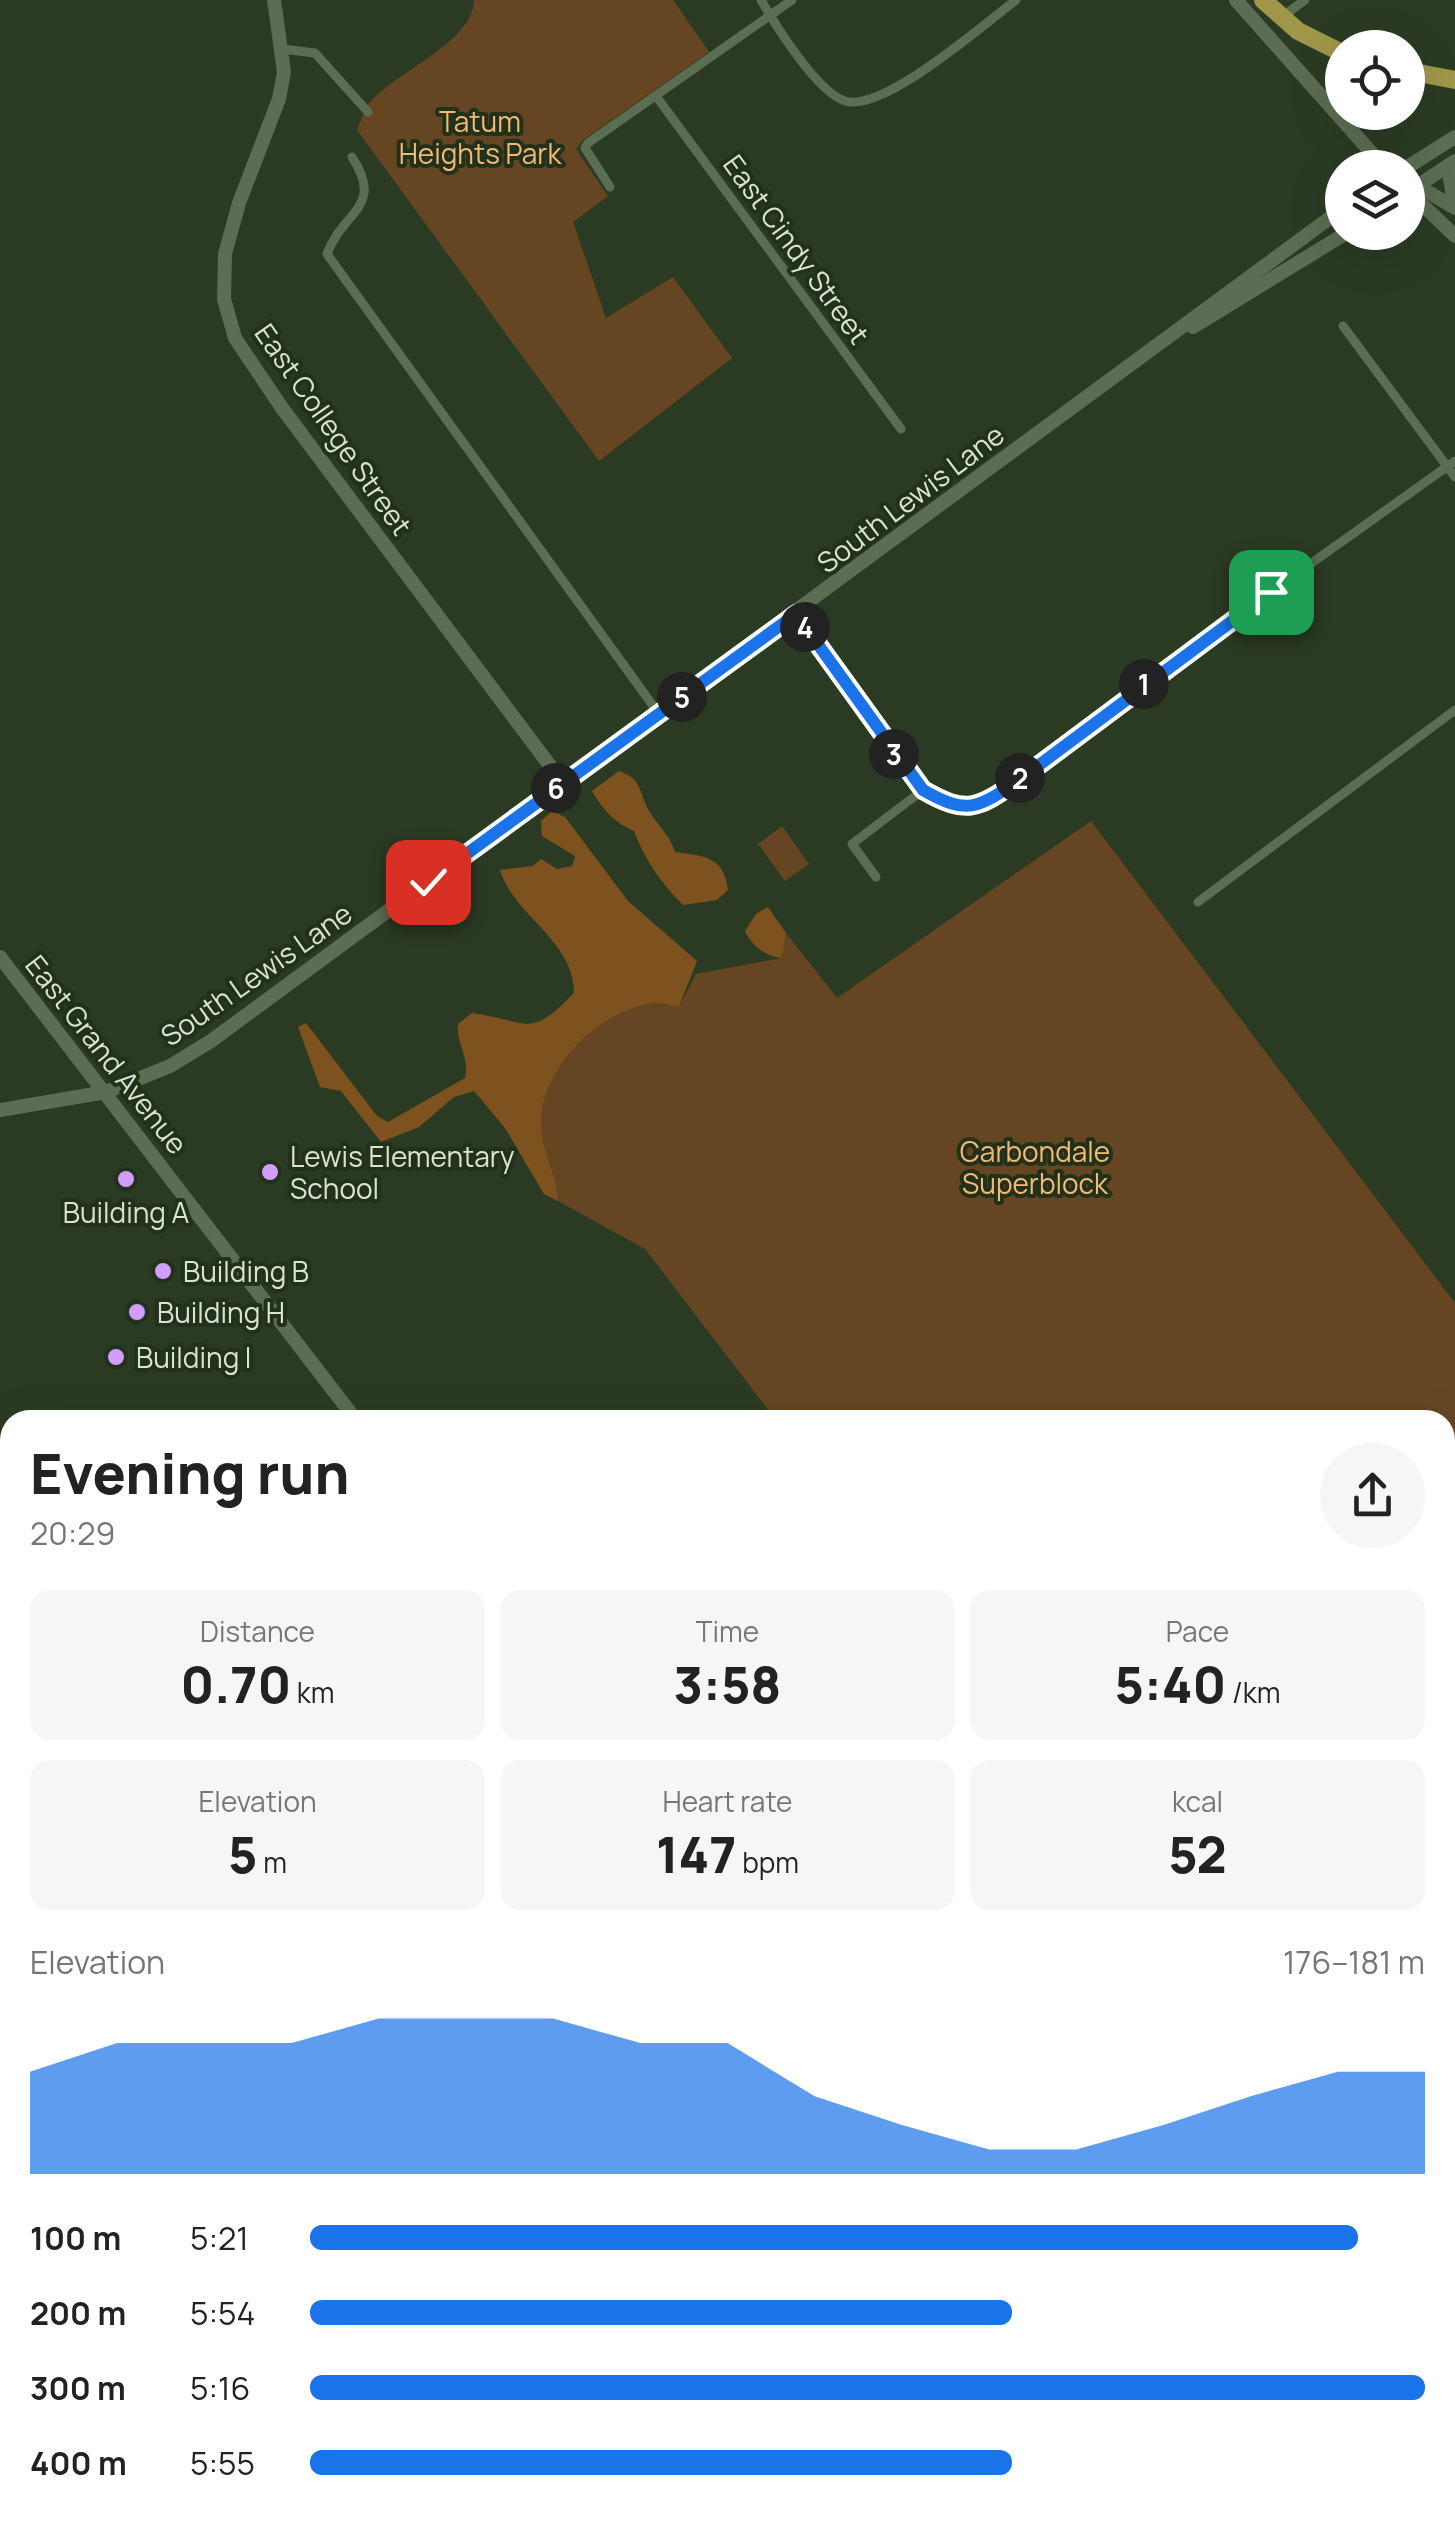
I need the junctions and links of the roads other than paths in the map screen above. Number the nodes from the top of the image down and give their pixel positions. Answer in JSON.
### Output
{"nodes":[{"id":1,"x":274,"y":0,"type":"edge"},
{"id":2,"x":761,"y":0,"type":"edge"},
{"id":3,"x":792,"y":0,"type":"edge"},
{"id":4,"x":1016,"y":0,"type":"edge"},
{"id":5,"x":1236,"y":0,"type":"edge"},
{"id":6,"x":1263,"y":0,"type":"edge"},
{"id":7,"x":1304,"y":0,"type":"edge"},
{"id":8,"x":770,"y":16,"type":"junction"},
{"id":9,"x":1281,"y":17,"type":"junction"},
{"id":10,"x":1325,"y":43,"type":"edge"},
{"id":11,"x":282,"y":48,"type":"junction"},
{"id":12,"x":1425,"y":74,"type":"edge"},
{"id":13,"x":1455,"y":80,"type":"edge"},
{"id":14,"x":656,"y":96,"type":"junction"},
{"id":15,"x":368,"y":112,"type":"dead end"},
{"id":16,"x":1455,"y":137,"type":"edge"},
{"id":17,"x":1369,"y":150,"type":"edge"},
{"id":18,"x":1425,"y":156,"type":"edge"},
{"id":19,"x":352,"y":157,"type":"dead end"},
{"id":20,"x":1455,"y":164,"type":"edge"},
{"id":21,"x":1425,"y":180,"type":"edge"},
{"id":22,"x":610,"y":186,"type":"dead end"},
{"id":23,"x":1425,"y":195,"type":"edge"},
{"id":24,"x":1425,"y":204,"type":"edge"},
{"id":25,"x":1455,"y":208,"type":"edge"},
{"id":26,"x":1325,"y":222,"type":"edge"},
{"id":27,"x":1455,"y":236,"type":"edge"},
{"id":28,"x":1325,"y":246,"type":"edge"},
{"id":29,"x":1344,"y":326,"type":"dead end"},
{"id":30,"x":1141,"y":357,"type":"junction"},
{"id":31,"x":902,"y":429,"type":"dead end"},
{"id":32,"x":1451,"y":464,"type":"edge"},
{"id":33,"x":1455,"y":477,"type":"edge"},
{"id":34,"x":796,"y":614,"type":"junction"},
{"id":35,"x":1455,"y":710,"type":"edge"},
{"id":36,"x":659,"y":714,"type":"junction"},
{"id":37,"x":563,"y":784,"type":"junction"},
{"id":38,"x":923,"y":790,"type":"junction"},
{"id":39,"x":876,"y":877,"type":"dead end"},
{"id":40,"x":1198,"y":902,"type":"dead end"},
{"id":41,"x":0,"y":957,"type":"edge"},
{"id":42,"x":106,"y":1092,"type":"junction"},
{"id":43,"x":0,"y":1110,"type":"edge"},
{"id":44,"x":348,"y":1410,"type":"edge"}],
"edges":[{"from":1,"to":11,"type":"street","name":"East College Street"},
{"from":2,"to":8,"type":"street"},
{"from":3,"to":8,"type":"street"},
{"from":4,"to":8,"type":"street"},
{"from":5,"to":17,"type":"street"},
{"from":6,"to":9,"type":"highway"},
{"from":7,"to":9,"type":"street"},
{"from":8,"to":14,"type":"street"},
{"from":9,"to":10,"type":"highway"},
{"from":11,"to":15,"type":"street"},
{"from":11,"to":37,"type":"street","name":"East College Street"},
{"from":12,"to":13,"type":"highway"},
{"from":14,"to":22,"type":"street"},
{"from":14,"to":31,"type":"street","name":"East Cindy Street"},
{"from":16,"to":18,"type":"street"},
{"from":19,"to":36,"type":"street"},
{"from":20,"to":21,"type":"street"},
{"from":20,"to":25,"type":"street"},
{"from":23,"to":25,"type":"street"},
{"from":24,"to":27,"type":"street"},
{"from":26,"to":30,"type":"street","name":"South Lewis Lane"},
{"from":28,"to":30,"type":"street","name":"South Lewis Lane"},
{"from":29,"to":32,"type":"street"},
{"from":30,"to":34,"type":"street","name":"South Lewis Lane"},
{"from":32,"to":33,"type":"street"},
{"from":32,"to":38,"type":"street"},
{"from":34,"to":36,"type":"street","name":"South Lewis Lane"},
{"from":34,"to":38,"type":"street"},
{"from":35,"to":40,"type":"street"},
{"from":36,"to":37,"type":"street","name":"South Lewis Lane"},
{"from":37,"to":42,"type":"street","name":"South Lewis Lane"},
{"from":38,"to":39,"type":"street"},
{"from":41,"to":42,"type":"street","name":"East Grand Avenue"},
{"from":42,"to":43,"type":"street","name":"South Lewis Lane"},
{"from":42,"to":44,"type":"street","name":"East Grand Avenue"}]}
